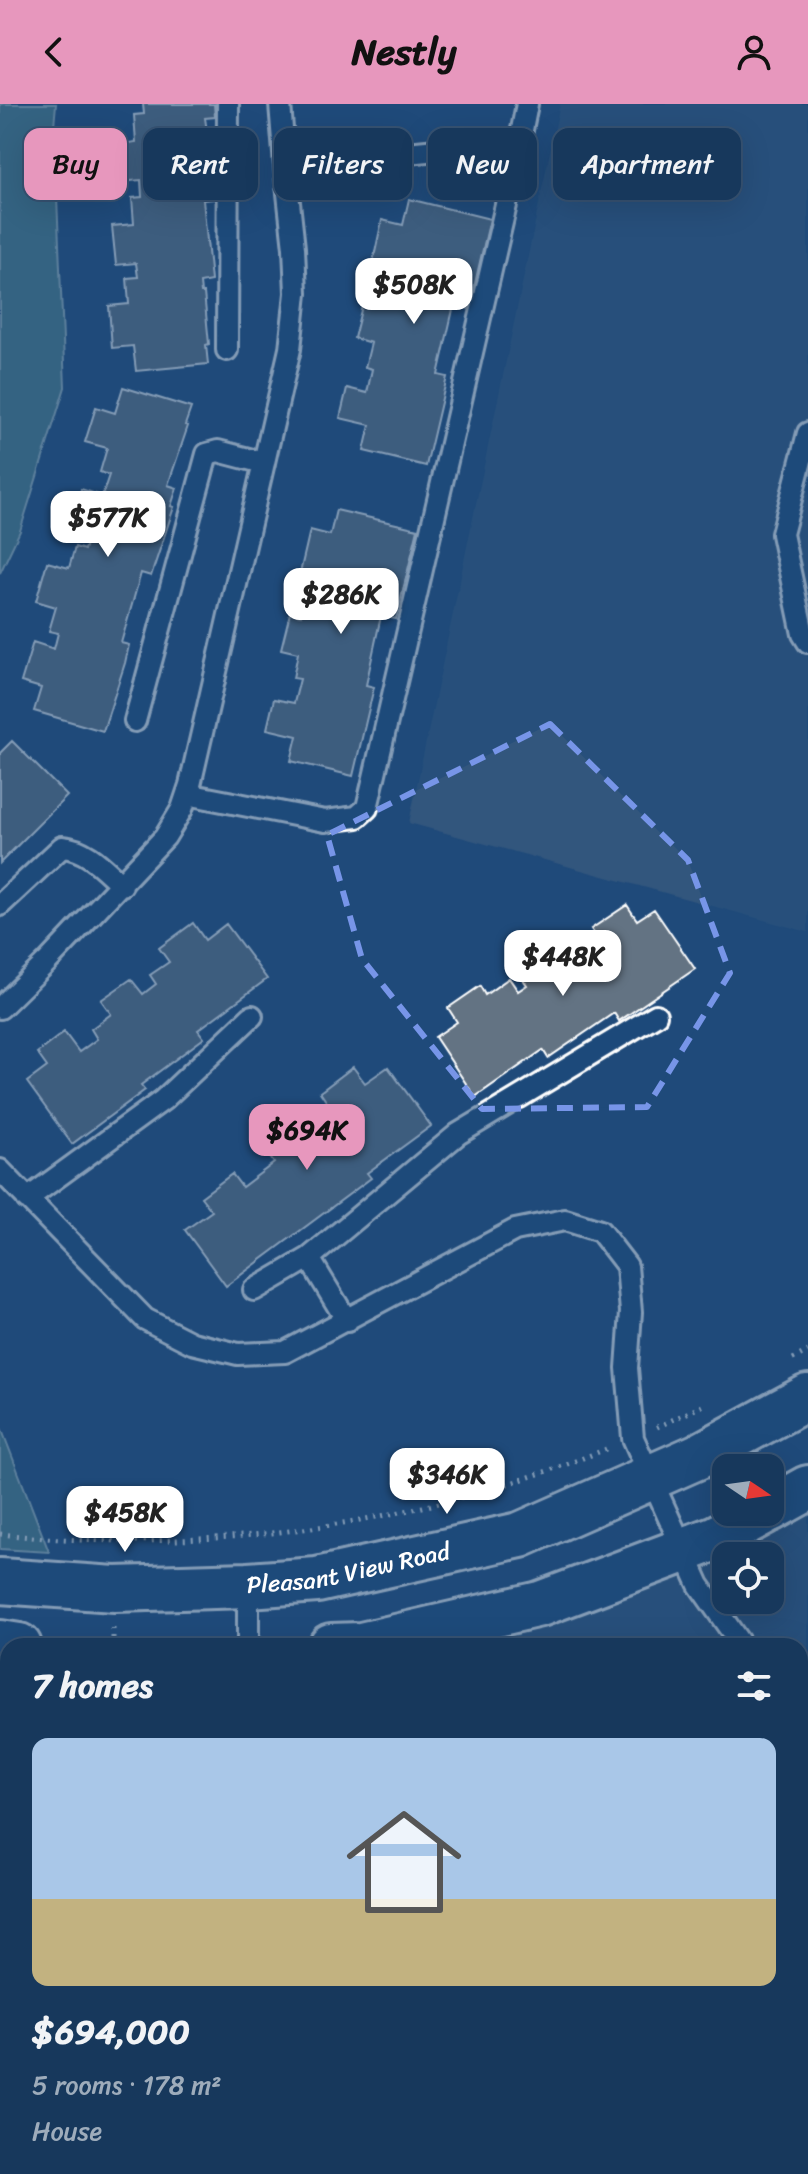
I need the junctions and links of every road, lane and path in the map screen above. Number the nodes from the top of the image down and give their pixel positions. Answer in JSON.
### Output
{"nodes":[{"id":1,"x":228,"y":104,"type":"edge"},
{"id":2,"x":280,"y":104,"type":"edge"},
{"id":3,"x":527,"y":104,"type":"edge"},
{"id":4,"x":282,"y":128,"type":"edge"},
{"id":5,"x":522,"y":128,"type":"edge"},
{"id":6,"x":289,"y":200,"type":"edge"},
{"id":7,"x":507,"y":200,"type":"edge"},
{"id":8,"x":227,"y":350,"type":"dead end"},
{"id":9,"x":808,"y":433,"type":"edge"},
{"id":10,"x":264,"y":463,"type":"junction"},
{"id":11,"x":808,"y":642,"type":"edge"},
{"id":12,"x":135,"y":721,"type":"dead end"},
{"id":13,"x":187,"y":794,"type":"junction"},
{"id":14,"x":122,"y":885,"type":"junction"},
{"id":15,"x":0,"y":905,"type":"edge"},
{"id":16,"x":0,"y":1008,"type":"edge"},
{"id":17,"x":656,"y":1015,"type":"dead end"},
{"id":18,"x":252,"y":1016,"type":"dead end"},
{"id":19,"x":0,"y":1170,"type":"edge"},
{"id":20,"x":27,"y":1199,"type":"junction"},
{"id":21,"x":309,"y":1258,"type":"junction"},
{"id":22,"x":254,"y":1290,"type":"dead end"},
{"id":23,"x":347,"y":1321,"type":"junction"},
{"id":24,"x":808,"y":1351,"type":"edge"},
{"id":25,"x":798,"y":1379,"type":"edge"},
{"id":26,"x":713,"y":1401,"type":"dead end"},
{"id":27,"x":633,"y":1438,"type":"junction"},
{"id":28,"x":652,"y":1477,"type":"junction"},
{"id":29,"x":808,"y":1488,"type":"edge"},
{"id":30,"x":784,"y":1501,"type":"edge"},
{"id":31,"x":738,"y":1526,"type":"edge"},
{"id":32,"x":0,"y":1534,"type":"edge"},
{"id":33,"x":684,"y":1551,"type":"junction"},
{"id":34,"x":0,"y":1581,"type":"edge"},
{"id":35,"x":248,"y":1585,"type":"junction"},
{"id":36,"x":248,"y":1638,"type":"edge"},
{"id":37,"x":392,"y":1638,"type":"edge"},
{"id":38,"x":736,"y":1638,"type":"edge"}],
"edges":[{"from":1,"to":8,"type":"lane"},
{"from":2,"to":4,"type":"lane"},
{"from":3,"to":5,"type":"lane"},
{"from":6,"to":10,"type":"lane"},
{"from":7,"to":13,"type":"lane"},
{"from":9,"to":11,"type":"lane"},
{"from":10,"to":12,"type":"lane"},
{"from":10,"to":13,"type":"lane"},
{"from":13,"to":14,"type":"lane"},
{"from":14,"to":15,"type":"lane"},
{"from":14,"to":16,"type":"lane"},
{"from":17,"to":21,"type":"lane"},
{"from":18,"to":20,"type":"lane"},
{"from":19,"to":20,"type":"lane"},
{"from":20,"to":23,"type":"lane"},
{"from":21,"to":22,"type":"lane"},
{"from":21,"to":23,"type":"lane"},
{"from":23,"to":27,"type":"lane"},
{"from":24,"to":25,"type":"path"},
{"from":25,"to":28,"type":"street","name":"Pleasant View Road"},
{"from":26,"to":27,"type":"path"},
{"from":27,"to":28,"type":"lane"},
{"from":27,"to":32,"type":"path"},
{"from":28,"to":33,"type":"lane"},
{"from":28,"to":35,"type":"street","name":"Pleasant View Road"},
{"from":29,"to":30,"type":"street"},
{"from":31,"to":33,"type":"street"},
{"from":33,"to":37,"type":"street"},
{"from":33,"to":38,"type":"lane"},
{"from":34,"to":35,"type":"street","name":"Pleasant View Road"},
{"from":35,"to":36,"type":"lane"}]}
